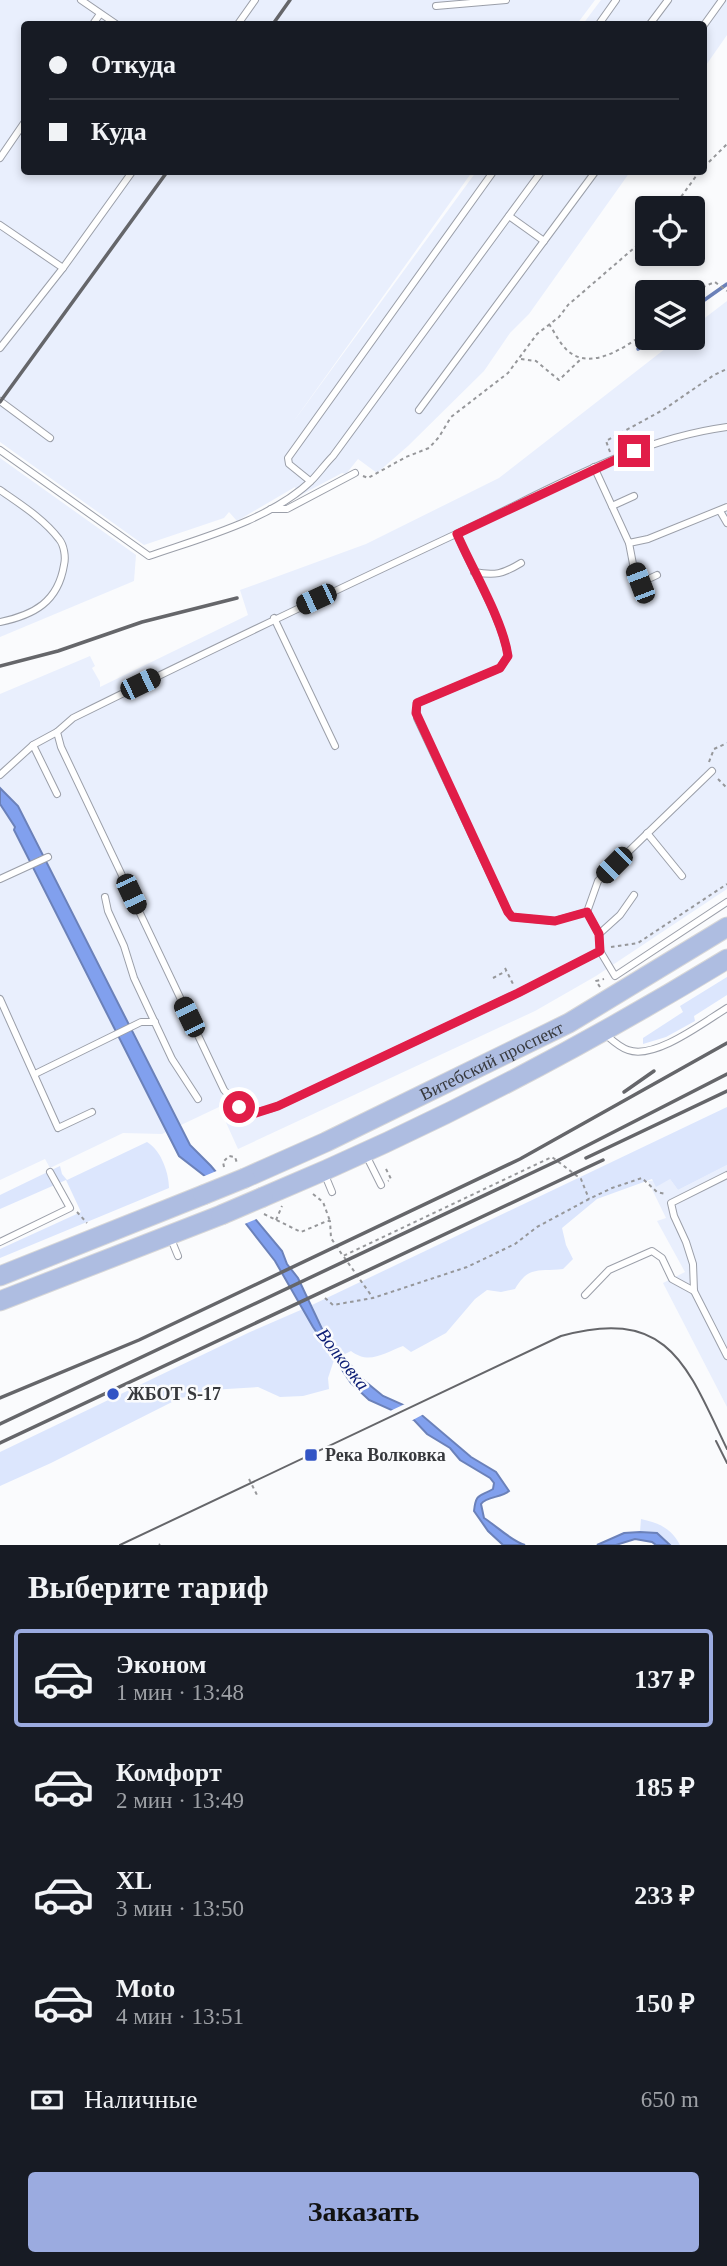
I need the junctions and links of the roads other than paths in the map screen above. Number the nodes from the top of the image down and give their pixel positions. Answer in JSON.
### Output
{"nodes":[{"id":1,"x":81,"y":0,"type":"edge"},
{"id":2,"x":255,"y":0,"type":"edge"},
{"id":3,"x":506,"y":0,"type":"edge"},
{"id":4,"x":616,"y":0,"type":"edge"},
{"id":5,"x":667,"y":0,"type":"edge"},
{"id":6,"x":722,"y":0,"type":"edge"},
{"id":7,"x":436,"y":6,"type":"dead end"},
{"id":8,"x":100,"y":14,"type":"junction"},
{"id":9,"x":95,"y":21,"type":"edge"},
{"id":10,"x":111,"y":21,"type":"edge"},
{"id":11,"x":240,"y":21,"type":"edge"},
{"id":12,"x":601,"y":21,"type":"edge"},
{"id":13,"x":651,"y":21,"type":"edge"},
{"id":14,"x":707,"y":21,"type":"edge"},
{"id":15,"x":21,"y":127,"type":"edge"},
{"id":16,"x":0,"y":158,"type":"edge"},
{"id":17,"x":130,"y":175,"type":"edge"},
{"id":18,"x":491,"y":175,"type":"edge"},
{"id":19,"x":539,"y":175,"type":"edge"},
{"id":20,"x":593,"y":175,"type":"edge"},
{"id":21,"x":509,"y":216,"type":"junction"},
{"id":22,"x":0,"y":225,"type":"edge"},
{"id":23,"x":544,"y":241,"type":"junction"},
{"id":24,"x":62,"y":268,"type":"junction"},
{"id":25,"x":0,"y":348,"type":"edge"},
{"id":26,"x":0,"y":401,"type":"edge"},
{"id":27,"x":419,"y":410,"type":"dead end"},
{"id":28,"x":727,"y":428,"type":"edge"},
{"id":29,"x":50,"y":438,"type":"dead end"},
{"id":30,"x":0,"y":450,"type":"edge"},
{"id":31,"x":594,"y":467,"type":"junction"},
{"id":32,"x":355,"y":473,"type":"road end"},
{"id":33,"x":310,"y":481,"type":"junction"},
{"id":34,"x":0,"y":490,"type":"edge"},
{"id":35,"x":634,"y":496,"type":"dead end"},
{"id":36,"x":612,"y":506,"type":"junction"},
{"id":37,"x":269,"y":509,"type":"junction"},
{"id":38,"x":724,"y":509,"type":"edge"},
{"id":39,"x":727,"y":523,"type":"edge"},
{"id":40,"x":457,"y":534,"type":"junction"},
{"id":41,"x":629,"y":543,"type":"junction"},
{"id":42,"x":521,"y":563,"type":"dead end"},
{"id":43,"x":474,"y":572,"type":"junction"},
{"id":44,"x":657,"y":575,"type":"dead end"},
{"id":45,"x":274,"y":618,"type":"junction"},
{"id":46,"x":0,"y":622,"type":"edge"},
{"id":47,"x":57,"y":732,"type":"junction"},
{"id":48,"x":33,"y":745,"type":"junction"},
{"id":49,"x":335,"y":746,"type":"dead end"},
{"id":50,"x":712,"y":771,"type":"dead end"},
{"id":51,"x":0,"y":775,"type":"edge"},
{"id":52,"x":57,"y":794,"type":"dead end"},
{"id":53,"x":647,"y":833,"type":"junction"},
{"id":54,"x":48,"y":857,"type":"dead end"},
{"id":55,"x":682,"y":876,"type":"dead end"},
{"id":56,"x":0,"y":879,"type":"edge"},
{"id":57,"x":634,"y":895,"type":"dead end"},
{"id":58,"x":105,"y":897,"type":"dead end"},
{"id":59,"x":727,"y":902,"type":"edge"},
{"id":60,"x":587,"y":912,"type":"junction"},
{"id":61,"x":727,"y":927,"type":"edge"},
{"id":62,"x":599,"y":934,"type":"junction"},
{"id":63,"x":600,"y":951,"type":"junction"},
{"id":64,"x":727,"y":959,"type":"edge"},
{"id":65,"x":0,"y":999,"type":"edge"},
{"id":66,"x":727,"y":1008,"type":"edge"},
{"id":67,"x":155,"y":1022,"type":"junction"},
{"id":68,"x":604,"y":1033,"type":"junction"},
{"id":69,"x":34,"y":1074,"type":"junction"},
{"id":70,"x":198,"y":1099,"type":"dead end"},
{"id":71,"x":92,"y":1112,"type":"dead end"},
{"id":72,"x":365,"y":1154,"type":"junction"},
{"id":73,"x":50,"y":1172,"type":"dead end"},
{"id":74,"x":324,"y":1172,"type":"junction"},
{"id":75,"x":727,"y":1175,"type":"edge"},
{"id":76,"x":381,"y":1185,"type":"dead end"},
{"id":77,"x":332,"y":1192,"type":"dead end"},
{"id":78,"x":169,"y":1235,"type":"junction"},
{"id":79,"x":0,"y":1242,"type":"edge"},
{"id":80,"x":178,"y":1256,"type":"dead end"},
{"id":81,"x":0,"y":1276,"type":"edge"},
{"id":82,"x":694,"y":1291,"type":"junction"},
{"id":83,"x":585,"y":1295,"type":"dead end"},
{"id":84,"x":0,"y":1301,"type":"edge"},
{"id":85,"x":727,"y":1356,"type":"edge"}],
"edges":[{"from":1,"to":8,"type":"lane"},
{"from":2,"to":11,"type":"lane"},
{"from":3,"to":7,"type":"lane"},
{"from":4,"to":12,"type":"lane"},
{"from":5,"to":13,"type":"lane"},
{"from":6,"to":14,"type":"lane"},
{"from":8,"to":9,"type":"lane"},
{"from":8,"to":10,"type":"lane"},
{"from":15,"to":16,"type":"lane"},
{"from":17,"to":24,"type":"lane"},
{"from":18,"to":33,"type":"lane"},
{"from":19,"to":21,"type":"lane"},
{"from":20,"to":23,"type":"lane"},
{"from":21,"to":23,"type":"lane"},
{"from":21,"to":33,"type":"lane"},
{"from":22,"to":24,"type":"lane"},
{"from":23,"to":27,"type":"lane"},
{"from":24,"to":25,"type":"lane"},
{"from":26,"to":29,"type":"lane"},
{"from":28,"to":31,"type":"lane"},
{"from":30,"to":37,"type":"lane"},
{"from":31,"to":36,"type":"lane"},
{"from":31,"to":40,"type":"lane"},
{"from":32,"to":37,"type":"lane"},
{"from":33,"to":37,"type":"lane"},
{"from":34,"to":46,"type":"lane"},
{"from":35,"to":36,"type":"lane"},
{"from":36,"to":41,"type":"lane"},
{"from":38,"to":39,"type":"lane"},
{"from":38,"to":41,"type":"lane"},
{"from":40,"to":43,"type":"lane"},
{"from":40,"to":45,"type":"lane"},
{"from":41,"to":44,"type":"lane"},
{"from":42,"to":43,"type":"lane"},
{"from":43,"to":60,"type":"lane"},
{"from":45,"to":47,"type":"lane"},
{"from":45,"to":49,"type":"lane"},
{"from":47,"to":48,"type":"lane"},
{"from":47,"to":63,"type":"lane"},
{"from":48,"to":51,"type":"lane"},
{"from":48,"to":52,"type":"lane"},
{"from":50,"to":53,"type":"lane"},
{"from":53,"to":55,"type":"lane"},
{"from":53,"to":60,"type":"lane"},
{"from":54,"to":56,"type":"lane"},
{"from":57,"to":62,"type":"lane"},
{"from":58,"to":67,"type":"lane"},
{"from":59,"to":63,"type":"lane"},
{"from":60,"to":62,"type":"lane"},
{"from":61,"to":81,"type":"main road","name":"Витебский проспект","bridge":true},
{"from":62,"to":63,"type":"lane"},
{"from":64,"to":68,"type":"main road","name":"Витебский проспект"},
{"from":65,"to":69,"type":"lane"},
{"from":66,"to":68,"type":"lane"},
{"from":67,"to":69,"type":"lane"},
{"from":67,"to":70,"type":"lane"},
{"from":68,"to":72,"type":"main road","name":"Витебский проспект"},
{"from":69,"to":71,"type":"lane"},
{"from":72,"to":74,"type":"main road","name":"Витебский проспект"},
{"from":72,"to":76,"type":"lane"},
{"from":73,"to":79,"type":"lane"},
{"from":74,"to":77,"type":"lane"},
{"from":74,"to":78,"type":"main road","name":"Витебский проспект","bridge":true},
{"from":75,"to":82,"type":"lane"},
{"from":78,"to":80,"type":"lane"},
{"from":78,"to":84,"type":"main road"},
{"from":82,"to":83,"type":"lane"},
{"from":82,"to":85,"type":"lane"}]}
